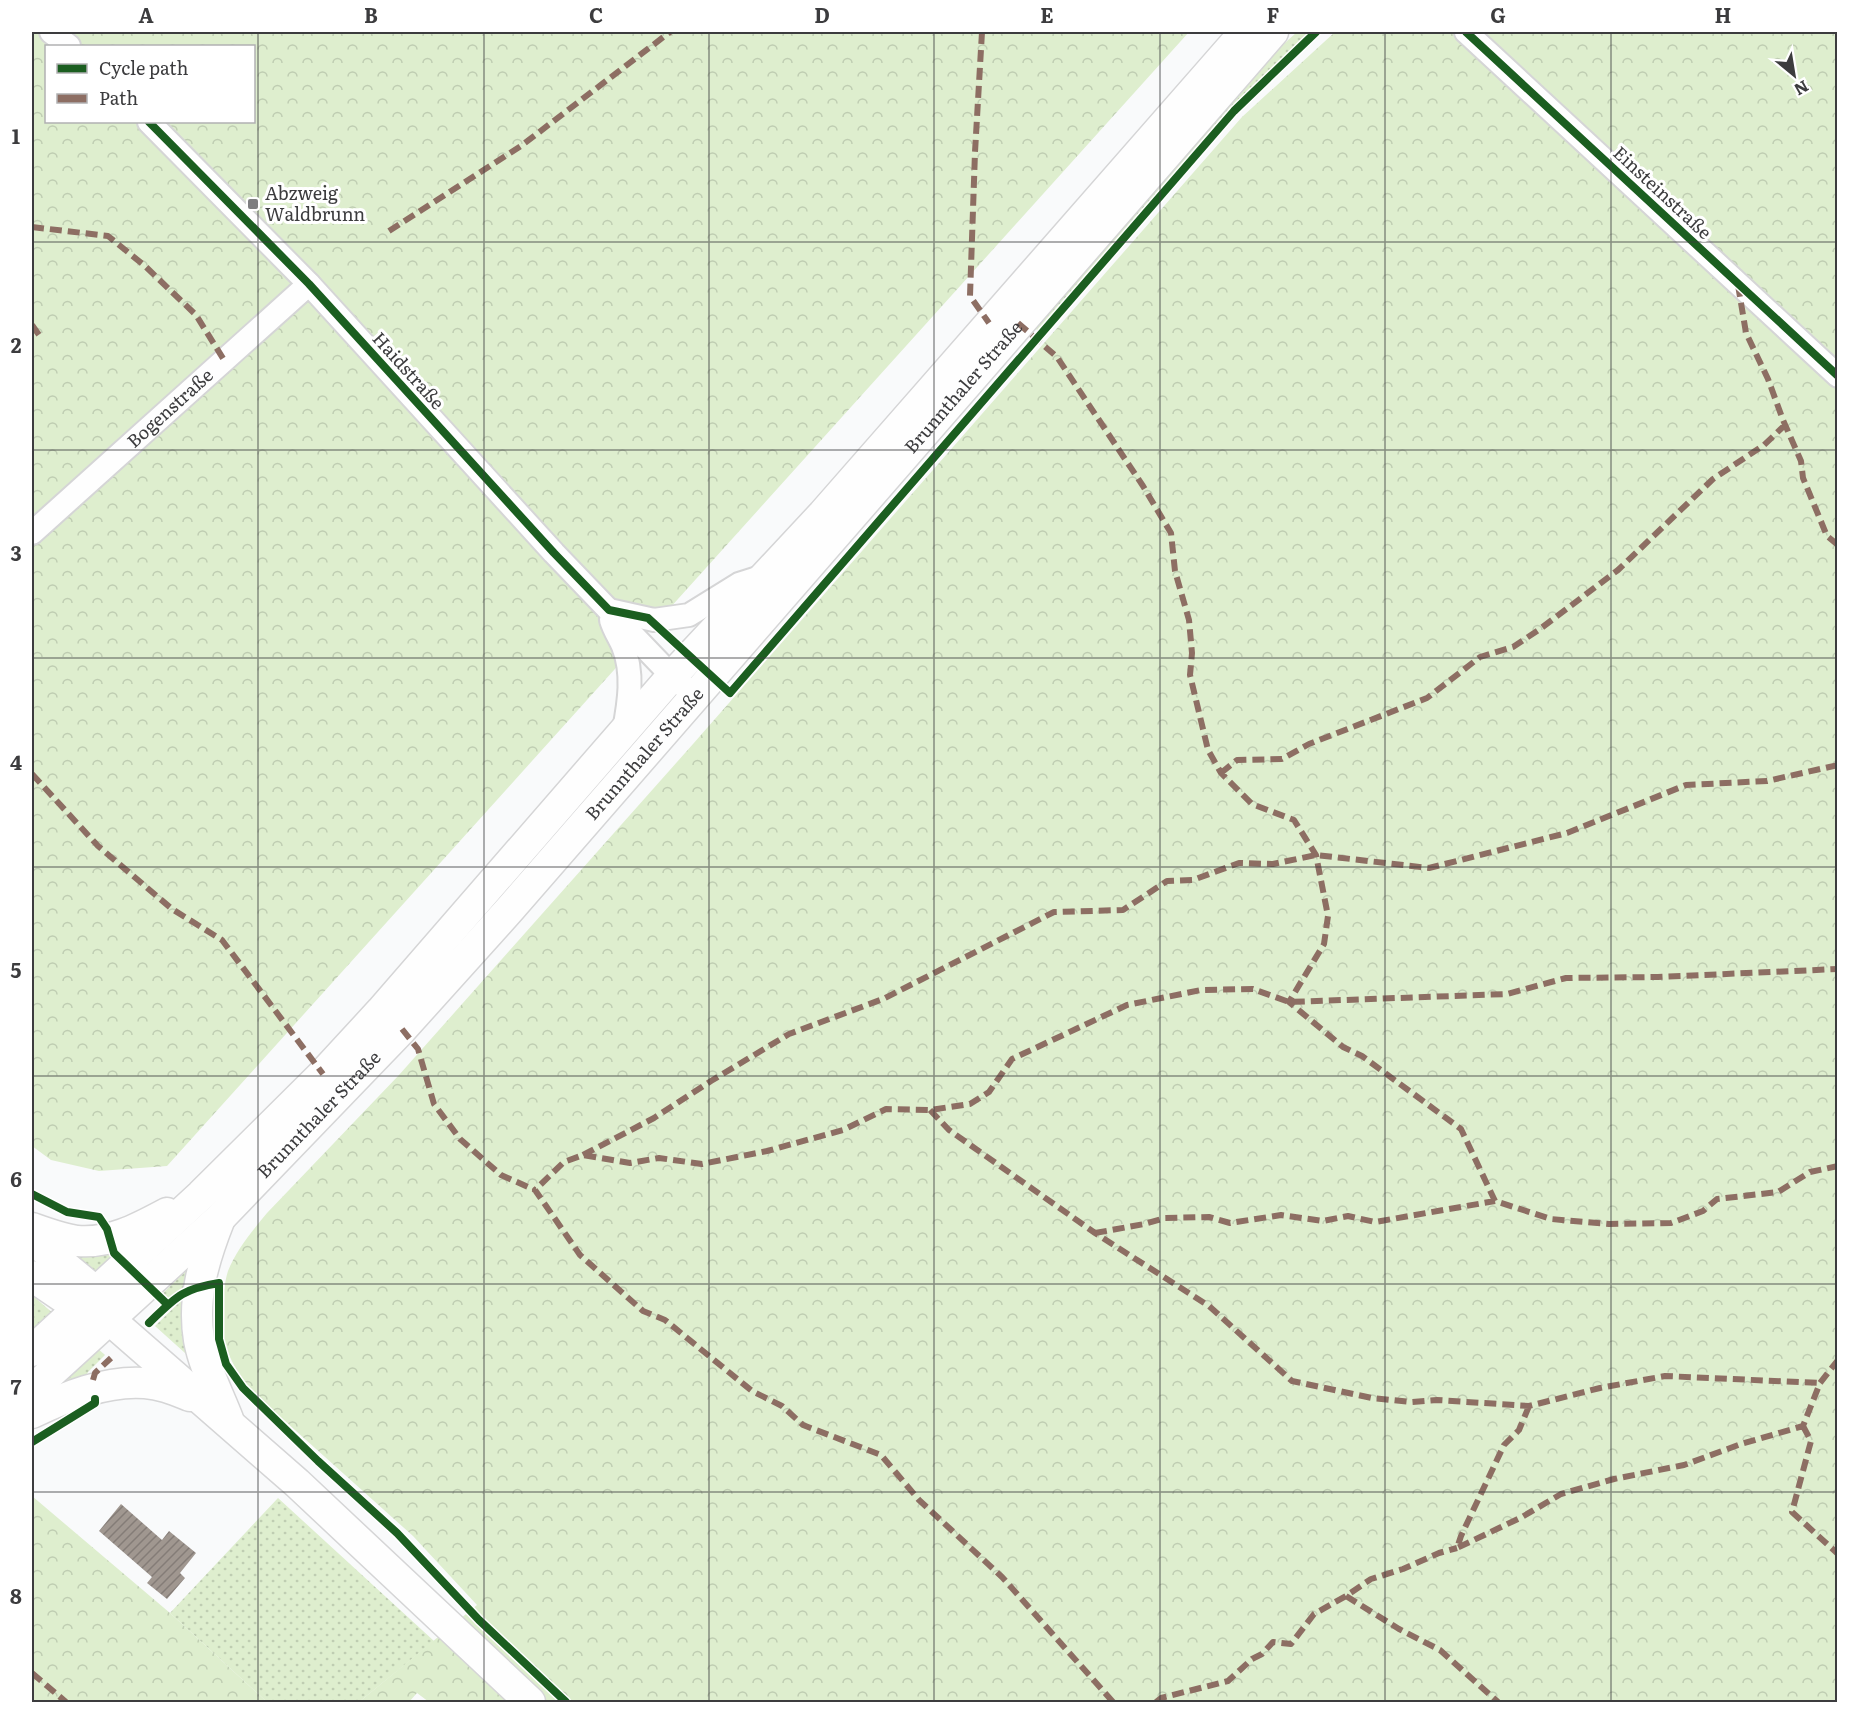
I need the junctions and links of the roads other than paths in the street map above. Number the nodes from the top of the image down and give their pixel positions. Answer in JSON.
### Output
{"nodes":[{"id":1,"x":51,"y":32,"type":"edge"},
{"id":2,"x":1266,"y":32,"type":"edge"},
{"id":3,"x":1466,"y":32,"type":"edge"},
{"id":4,"x":68,"y":45,"type":"edge"},
{"id":5,"x":150,"y":123,"type":"edge"},
{"id":6,"x":309,"y":284,"type":"junction"},
{"id":7,"x":1838,"y":376,"type":"edge"},
{"id":8,"x":32,"y":533,"type":"edge"},
{"id":9,"x":763,"y":577,"type":"junction"},
{"id":10,"x":609,"y":610,"type":"junction"},
{"id":11,"x":672,"y":676,"type":"junction"},
{"id":12,"x":695,"y":696,"type":"junction"},
{"id":13,"x":624,"y":730,"type":"junction"},
{"id":14,"x":201,"y":1195,"type":"junction"},
{"id":15,"x":220,"y":1218,"type":"junction"},
{"id":16,"x":32,"y":1228,"type":"edge"},
{"id":17,"x":32,"y":1239,"type":"edge"},
{"id":18,"x":32,"y":1276,"type":"edge"},
{"id":19,"x":87,"y":1300,"type":"junction"},
{"id":20,"x":109,"y":1319,"type":"junction"},
{"id":21,"x":32,"y":1351,"type":"edge"},
{"id":22,"x":32,"y":1389,"type":"edge"},
{"id":23,"x":204,"y":1401,"type":"junction"},
{"id":24,"x":32,"y":1413,"type":"edge"},
{"id":25,"x":230,"y":1425,"type":"junction"},
{"id":26,"x":530,"y":1702,"type":"edge"}],
"edges":[{"from":1,"to":4,"type":"street"},
{"from":2,"to":9,"type":"main road","name":"Brunnthaler Straße"},
{"from":2,"to":12,"type":"main road","name":"Brunnthaler Straße"},
{"from":3,"to":7,"type":"street","name":"Einsteinstraße"},
{"from":5,"to":6,"type":"street","name":"Haidstraße"},
{"from":6,"to":8,"type":"street","name":"Bogenstraße"},
{"from":6,"to":10,"type":"street","name":"Haidstraße"},
{"from":9,"to":10,"type":"street"},
{"from":9,"to":11,"type":"main road","name":"Brunnthaler Straße"},
{"from":10,"to":11,"type":"street","name":"Haidstraße"},
{"from":10,"to":13,"type":"street","name":"Haidstraße"},
{"from":11,"to":12,"type":"street","name":"Haidstraße"},
{"from":11,"to":13,"type":"main road","name":"Brunnthaler Straße"},
{"from":12,"to":15,"type":"main road","name":"Brunnthaler Straße"},
{"from":13,"to":14,"type":"main road","name":"Brunnthaler Straße"},
{"from":14,"to":16,"type":"main road"},
{"from":14,"to":19,"type":"main road","name":"Brunnthaler Straße"},
{"from":15,"to":20,"type":"main road","name":"Brunnthaler Straße"},
{"from":15,"to":25,"type":"main road"},
{"from":17,"to":19,"type":"main road"},
{"from":18,"to":19,"type":"main road"},
{"from":19,"to":20,"type":"main road"},
{"from":19,"to":21,"type":"main road","name":"Brunnthaler Straße"},
{"from":20,"to":22,"type":"main road","name":"Brunnthaler Straße"},
{"from":20,"to":23,"type":"main road"},
{"from":23,"to":24,"type":"main road"},
{"from":23,"to":25,"type":"main road"},
{"from":25,"to":26,"type":"main road"}]}
